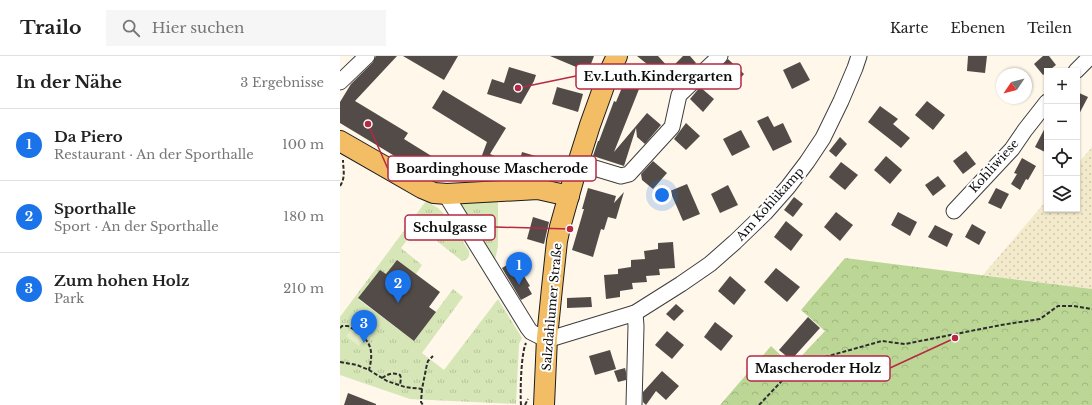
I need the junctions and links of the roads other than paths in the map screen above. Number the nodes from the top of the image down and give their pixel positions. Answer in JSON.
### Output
{"nodes":[{"id":1,"x":366,"y":56,"type":"edge"},
{"id":2,"x":617,"y":56,"type":"edge"},
{"id":3,"x":720,"y":56,"type":"edge"},
{"id":4,"x":859,"y":56,"type":"edge"},
{"id":5,"x":1091,"y":56,"type":"edge"},
{"id":6,"x":1079,"y":68,"type":"edge"},
{"id":7,"x":340,"y":82,"type":"edge"},
{"id":8,"x":1045,"y":104,"type":"edge"},
{"id":9,"x":344,"y":143,"type":"edge"},
{"id":10,"x":578,"y":163,"type":"junction"},
{"id":11,"x":451,"y":194,"type":"junction"},
{"id":12,"x":569,"y":196,"type":"junction"},
{"id":13,"x":954,"y":211,"type":"dead end"},
{"id":14,"x":635,"y":312,"type":"junction"},
{"id":15,"x":539,"y":335,"type":"junction"},
{"id":16,"x":544,"y":405,"type":"edge"},
{"id":17,"x":634,"y":405,"type":"edge"}],
"edges":[{"from":1,"to":7,"type":"street"},
{"from":2,"to":10,"type":"main road","name":"Salzdahlumer Straße"},
{"from":3,"to":10,"type":"street"},
{"from":4,"to":14,"type":"street","name":"Am Kohlikamp"},
{"from":5,"to":6,"type":"street"},
{"from":8,"to":13,"type":"street","name":"Kohliwiese"},
{"from":9,"to":11,"type":"main road"},
{"from":10,"to":12,"type":"main road","name":"Salzdahlumer Straße"},
{"from":11,"to":12,"type":"main road"},
{"from":11,"to":15,"type":"street"},
{"from":12,"to":15,"type":"main road","name":"Salzdahlumer Straße"},
{"from":14,"to":15,"type":"street","name":"Am Kohlikamp"},
{"from":14,"to":17,"type":"street"},
{"from":15,"to":16,"type":"main road","name":"Salzdahlumer Straße"}]}
